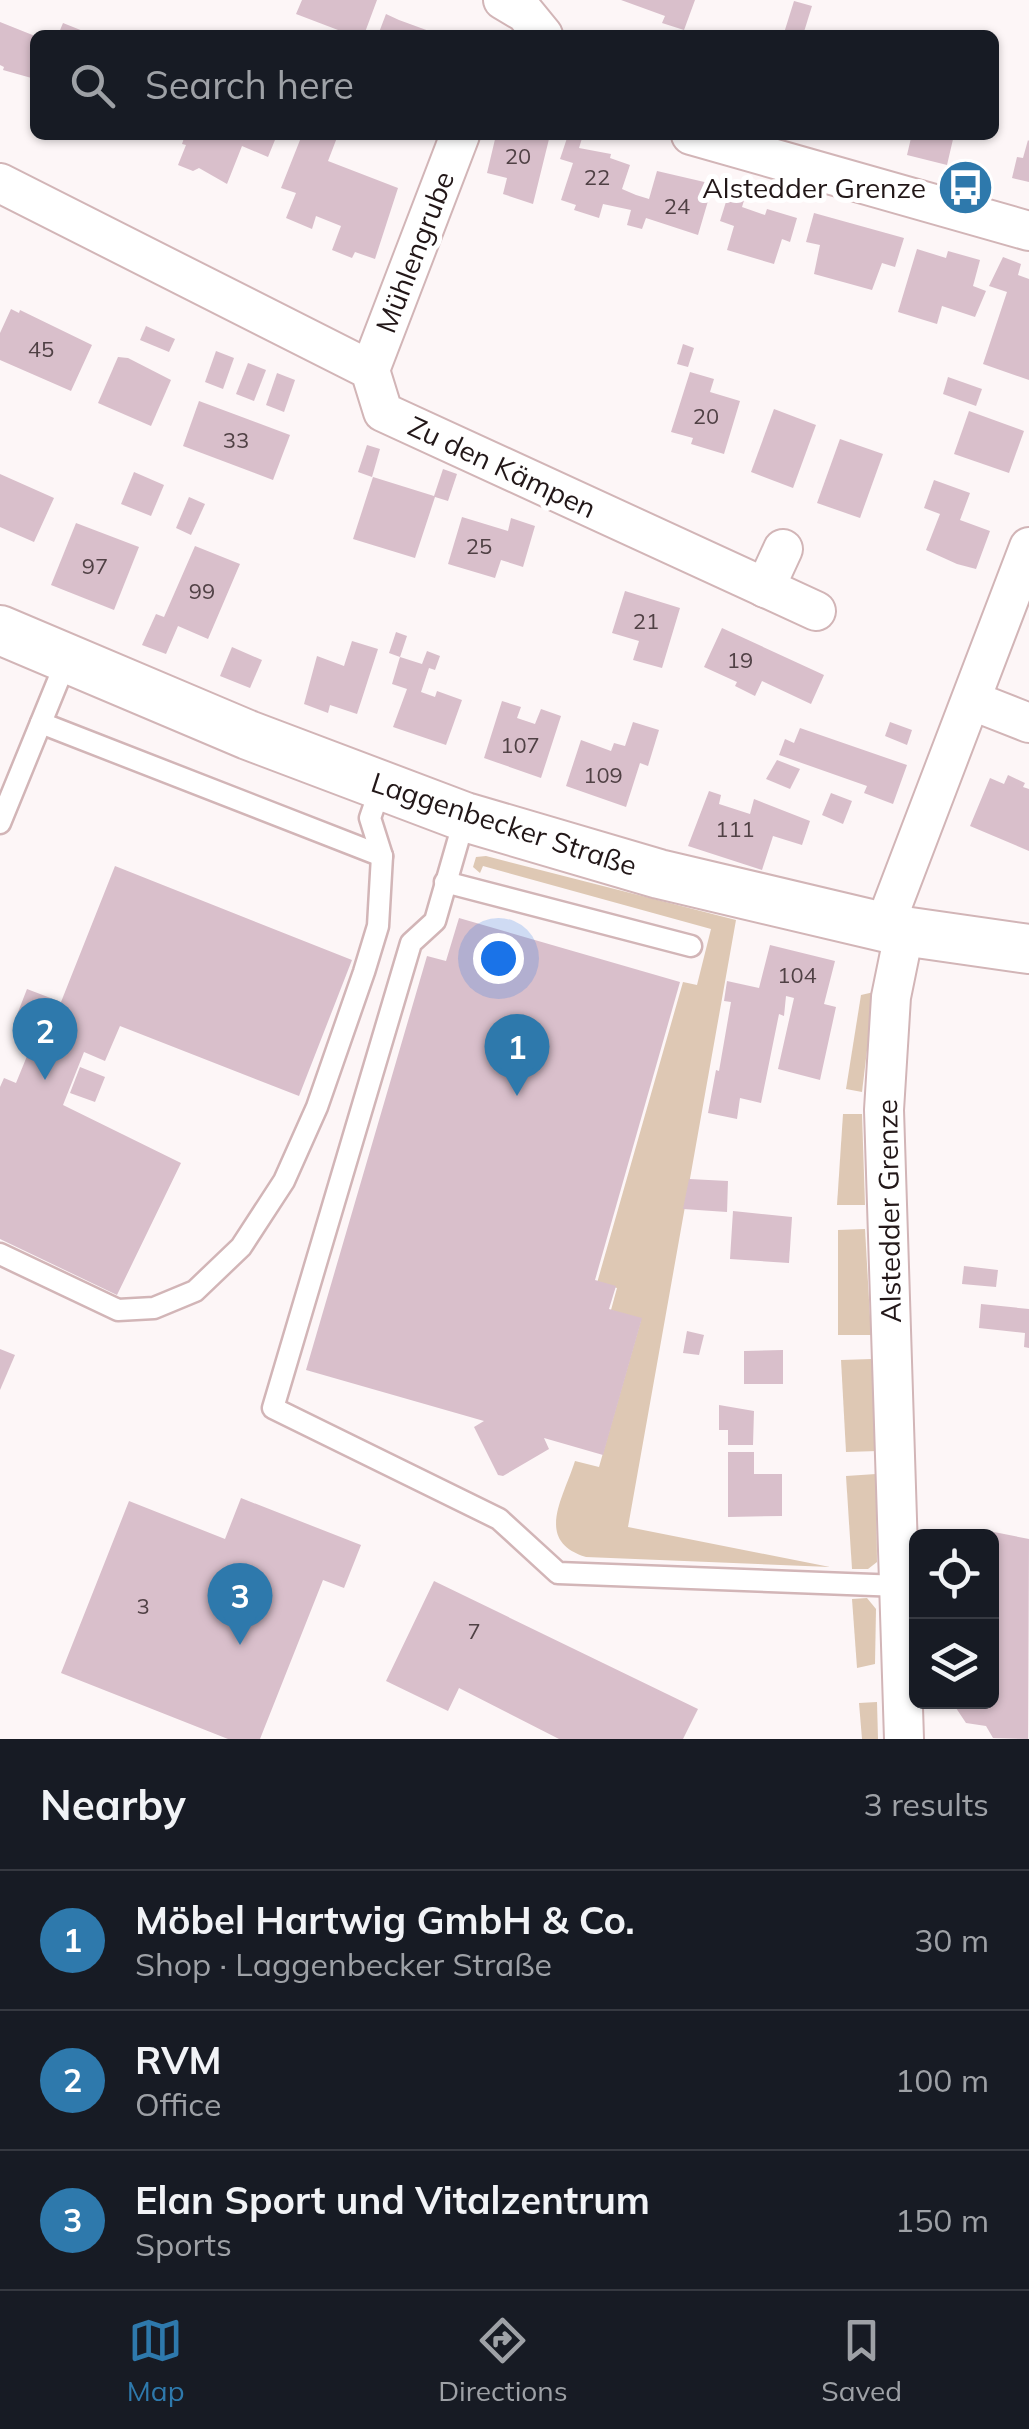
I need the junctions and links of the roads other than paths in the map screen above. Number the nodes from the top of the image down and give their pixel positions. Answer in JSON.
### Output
{"nodes":[{"id":1,"x":458,"y":140,"type":"edge"},
{"id":2,"x":709,"y":140,"type":"edge"},
{"id":3,"x":0,"y":183,"type":"edge"},
{"id":4,"x":1029,"y":231,"type":"edge"},
{"id":5,"x":370,"y":370,"type":"junction"},
{"id":6,"x":1029,"y":547,"type":"edge"},
{"id":7,"x":783,"y":549,"type":"dead end"},
{"id":8,"x":765,"y":588,"type":"junction"},
{"id":9,"x":816,"y":612,"type":"dead end"},
{"id":10,"x":0,"y":630,"type":"edge"},
{"id":11,"x":67,"y":659,"type":"junction"},
{"id":12,"x":972,"y":701,"type":"junction"},
{"id":13,"x":40,"y":723,"type":"junction"},
{"id":14,"x":1029,"y":723,"type":"edge"},
{"id":15,"x":381,"y":786,"type":"junction"},
{"id":16,"x":465,"y":817,"type":"junction"},
{"id":17,"x":0,"y":824,"type":"edge"},
{"id":18,"x":382,"y":856,"type":"junction"},
{"id":19,"x":445,"y":882,"type":"junction"},
{"id":20,"x":896,"y":930,"type":"junction"},
{"id":21,"x":691,"y":946,"type":"dead end"},
{"id":22,"x":1029,"y":949,"type":"edge"},
{"id":23,"x":0,"y":1254,"type":"edge"},
{"id":24,"x":900,"y":1586,"type":"junction"},
{"id":25,"x":904,"y":1739,"type":"edge"}],
"edges":[{"from":1,"to":5,"type":"street","name":"Mühlengrube"},
{"from":2,"to":4,"type":"street"},
{"from":3,"to":5,"type":"street"},
{"from":5,"to":8,"type":"street","name":"Zu den Kämpen"},
{"from":6,"to":12,"type":"street","name":"Alstedder Grenze"},
{"from":7,"to":8,"type":"street"},
{"from":8,"to":9,"type":"street","name":"Zu den Kämpen"},
{"from":10,"to":11,"type":"street","name":"Laggenbecker Straße"},
{"from":11,"to":13,"type":"lane"},
{"from":11,"to":15,"type":"street","name":"Laggenbecker Straße"},
{"from":12,"to":14,"type":"street"},
{"from":12,"to":20,"type":"street","name":"Alstedder Grenze"},
{"from":13,"to":17,"type":"lane"},
{"from":13,"to":18,"type":"lane"},
{"from":15,"to":16,"type":"street","name":"Laggenbecker Straße"},
{"from":15,"to":18,"type":"lane"},
{"from":16,"to":19,"type":"lane"},
{"from":16,"to":20,"type":"street","name":"Laggenbecker Straße"},
{"from":18,"to":23,"type":"lane"},
{"from":19,"to":21,"type":"lane"},
{"from":19,"to":24,"type":"lane"},
{"from":20,"to":22,"type":"street","name":"Laggenbecker Straße"},
{"from":20,"to":24,"type":"street","name":"Alstedder Grenze"},
{"from":24,"to":25,"type":"street","name":"Alstedder Grenze"}]}
